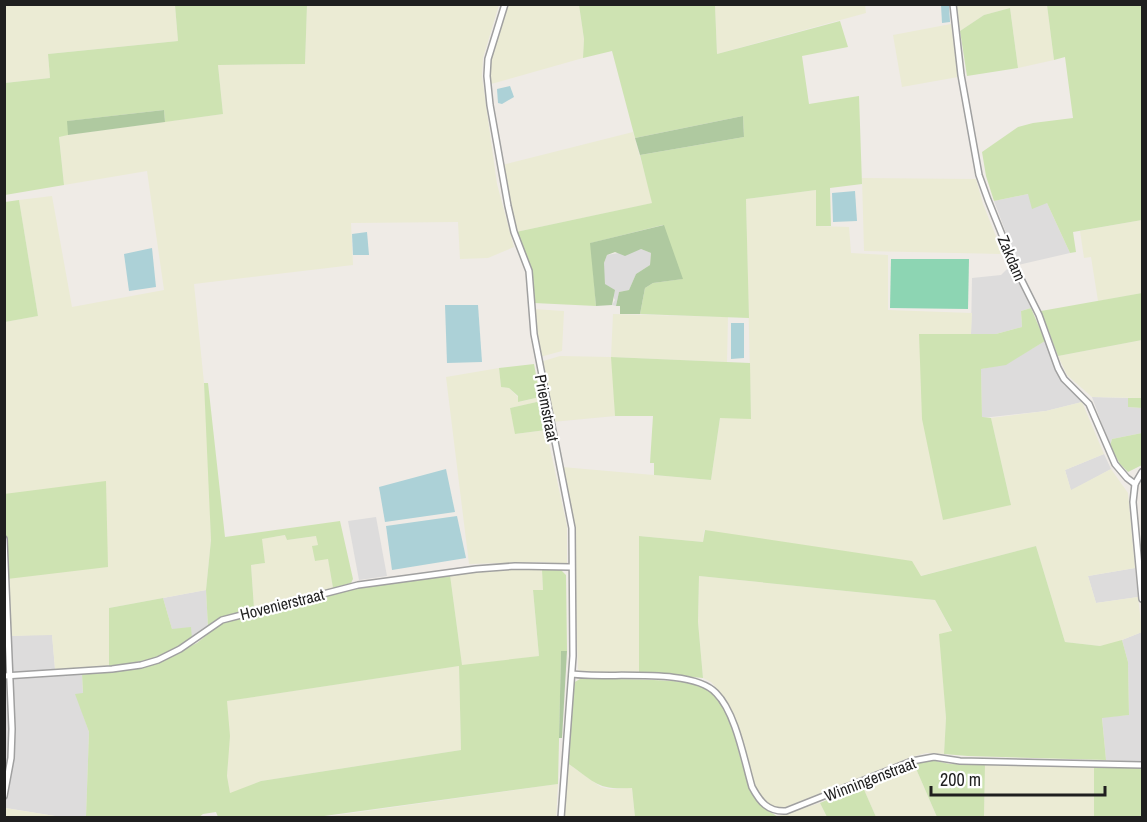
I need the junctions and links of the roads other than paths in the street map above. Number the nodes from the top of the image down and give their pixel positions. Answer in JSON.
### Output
{"nodes":[{"id":1,"x":505,"y":4,"type":"edge"},
{"id":2,"x":953,"y":4,"type":"edge"},
{"id":3,"x":1143,"y":472,"type":"edge"},
{"id":4,"x":1135,"y":484,"type":"junction"},
{"id":5,"x":4,"y":539,"type":"edge"},
{"id":6,"x":571,"y":567,"type":"junction"},
{"id":7,"x":1143,"y":598,"type":"edge"},
{"id":8,"x":572,"y":674,"type":"junction"},
{"id":9,"x":7,"y":676,"type":"edge"},
{"id":10,"x":8,"y":757,"type":"edge"},
{"id":11,"x":1143,"y":765,"type":"edge"},
{"id":12,"x":4,"y":796,"type":"edge"},
{"id":13,"x":561,"y":818,"type":"edge"}],
"edges":[{"from":1,"to":6,"type":"street","name":"Priemstraat"},
{"from":2,"to":4,"type":"street","name":"Zakdam"},
{"from":3,"to":4,"type":"street"},
{"from":4,"to":7,"type":"street"},
{"from":5,"to":9,"type":"street"},
{"from":6,"to":8,"type":"street","name":"Priemstraat"},
{"from":6,"to":9,"type":"street","name":"Hovenierstraat"},
{"from":8,"to":11,"type":"street","name":"Winningenstraat"},
{"from":8,"to":13,"type":"street","name":"Priemstraat"},
{"from":9,"to":10,"type":"street"},
{"from":10,"to":12,"type":"street"}]}
